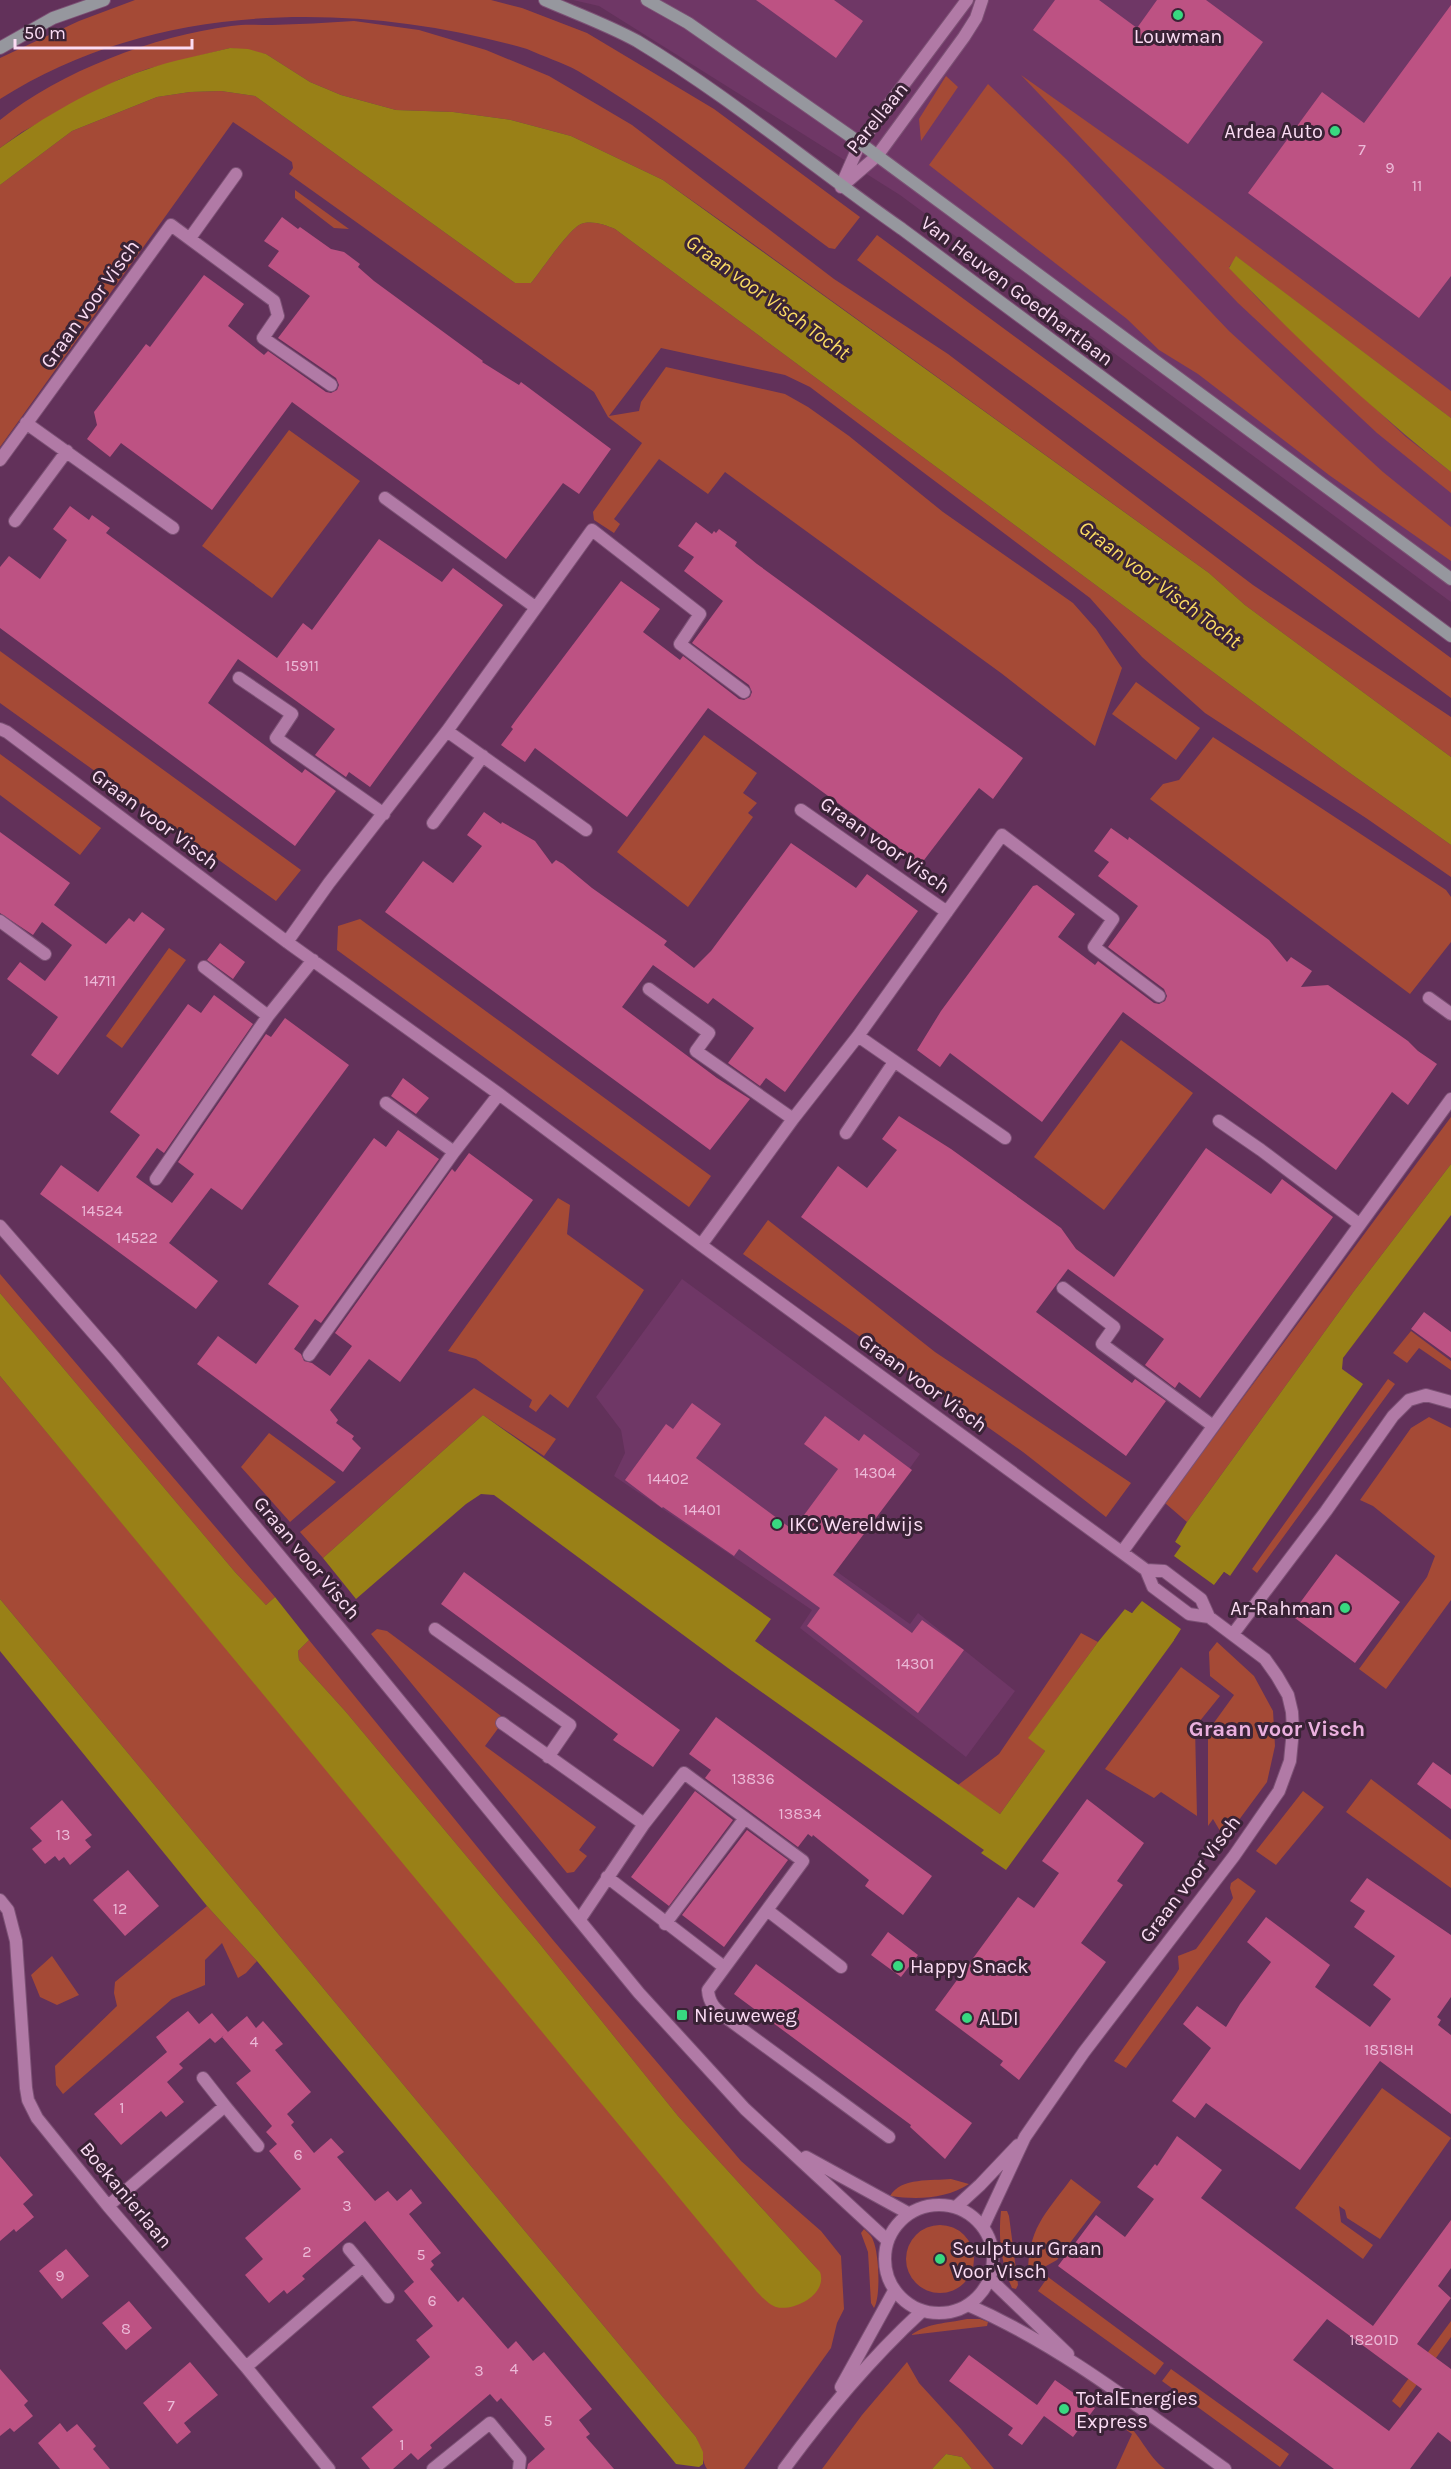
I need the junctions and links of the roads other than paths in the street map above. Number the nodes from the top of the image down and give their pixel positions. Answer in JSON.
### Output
{"nodes":[{"id":1,"x":104,"y":0,"type":"edge"},
{"id":2,"x":545,"y":0,"type":"edge"},
{"id":3,"x":648,"y":0,"type":"edge"},
{"id":4,"x":967,"y":0,"type":"edge"},
{"id":5,"x":982,"y":0,"type":"edge"},
{"id":6,"x":0,"y":48,"type":"edge"},
{"id":7,"x":860,"y":143,"type":"junction"},
{"id":8,"x":878,"y":156,"type":"junction"},
{"id":9,"x":236,"y":174,"type":"dead end"},
{"id":10,"x":841,"y":187,"type":"junction"},
{"id":11,"x":190,"y":238,"type":"junction"},
{"id":12,"x":331,"y":385,"type":"dead end"},
{"id":13,"x":27,"y":423,"type":"junction"},
{"id":14,"x":67,"y":451,"type":"junction"},
{"id":15,"x":0,"y":460,"type":"edge"},
{"id":16,"x":385,"y":498,"type":"dead end"},
{"id":17,"x":15,"y":521,"type":"dead end"},
{"id":18,"x":173,"y":528,"type":"dead end"},
{"id":19,"x":1451,"y":579,"type":"edge"},
{"id":20,"x":535,"y":607,"type":"junction"},
{"id":21,"x":1451,"y":636,"type":"edge"},
{"id":22,"x":238,"y":678,"type":"dead end"},
{"id":23,"x":744,"y":692,"type":"dead end"},
{"id":24,"x":0,"y":729,"type":"edge"},
{"id":25,"x":447,"y":731,"type":"junction"},
{"id":26,"x":483,"y":756,"type":"junction"},
{"id":27,"x":801,"y":810,"type":"dead end"},
{"id":28,"x":384,"y":814,"type":"junction"},
{"id":29,"x":433,"y":823,"type":"dead end"},
{"id":30,"x":586,"y":830,"type":"dead end"},
{"id":31,"x":947,"y":912,"type":"junction"},
{"id":32,"x":0,"y":921,"type":"edge"},
{"id":33,"x":287,"y":942,"type":"junction"},
{"id":34,"x":45,"y":954,"type":"dead end"},
{"id":35,"x":313,"y":960,"type":"junction"},
{"id":36,"x":204,"y":967,"type":"dead end"},
{"id":37,"x":649,"y":989,"type":"dead end"},
{"id":38,"x":1159,"y":996,"type":"dead end"},
{"id":39,"x":1429,"y":998,"type":"dead end"},
{"id":40,"x":1451,"y":1014,"type":"edge"},
{"id":41,"x":268,"y":1016,"type":"junction"},
{"id":42,"x":858,"y":1036,"type":"junction"},
{"id":43,"x":894,"y":1062,"type":"junction"},
{"id":44,"x":499,"y":1094,"type":"junction"},
{"id":45,"x":1451,"y":1099,"type":"edge"},
{"id":46,"x":387,"y":1104,"type":"dead end"},
{"id":47,"x":792,"y":1119,"type":"junction"},
{"id":48,"x":1219,"y":1121,"type":"dead end"},
{"id":49,"x":846,"y":1133,"type":"dead end"},
{"id":50,"x":1005,"y":1138,"type":"dead end"},
{"id":51,"x":454,"y":1152,"type":"junction"},
{"id":52,"x":156,"y":1179,"type":"dead end"},
{"id":53,"x":1359,"y":1224,"type":"junction"},
{"id":54,"x":0,"y":1226,"type":"edge"},
{"id":55,"x":701,"y":1245,"type":"junction"},
{"id":56,"x":1063,"y":1288,"type":"dead end"},
{"id":57,"x":309,"y":1355,"type":"dead end"},
{"id":58,"x":1451,"y":1402,"type":"edge"},
{"id":59,"x":1213,"y":1426,"type":"junction"},
{"id":60,"x":1122,"y":1552,"type":"junction"},
{"id":61,"x":1146,"y":1570,"type":"junction"},
{"id":62,"x":1209,"y":1617,"type":"junction"},
{"id":63,"x":435,"y":1629,"type":"dead end"},
{"id":64,"x":1233,"y":1634,"type":"junction"},
{"id":65,"x":502,"y":1723,"type":"dead end"},
{"id":66,"x":548,"y":1757,"type":"junction"},
{"id":67,"x":745,"y":1818,"type":"junction"},
{"id":68,"x":644,"y":1824,"type":"junction"},
{"id":69,"x":607,"y":1877,"type":"junction"},
{"id":70,"x":0,"y":1900,"type":"edge"},
{"id":71,"x":767,"y":1910,"type":"junction"},
{"id":72,"x":580,"y":1919,"type":"junction"},
{"id":73,"x":665,"y":1924,"type":"junction"},
{"id":74,"x":724,"y":1966,"type":"junction"},
{"id":75,"x":841,"y":1967,"type":"dead end"},
{"id":76,"x":203,"y":2078,"type":"dead end"},
{"id":77,"x":225,"y":2106,"type":"junction"},
{"id":78,"x":889,"y":2137,"type":"dead end"},
{"id":79,"x":1025,"y":2137,"type":"junction"},
{"id":80,"x":258,"y":2146,"type":"dead end"},
{"id":81,"x":789,"y":2148,"type":"junction"},
{"id":82,"x":108,"y":2206,"type":"junction"},
{"id":83,"x":956,"y":2207,"type":"junction"},
{"id":84,"x":908,"y":2213,"type":"junction"},
{"id":85,"x":984,"y":2227,"type":"junction"},
{"id":86,"x":887,"y":2240,"type":"junction"},
{"id":87,"x":349,"y":2249,"type":"dead end"},
{"id":88,"x":363,"y":2266,"type":"junction"},
{"id":89,"x":990,"y":2279,"type":"junction"},
{"id":90,"x":894,"y":2291,"type":"junction"},
{"id":91,"x":388,"y":2297,"type":"dead end"},
{"id":92,"x":968,"y":2305,"type":"junction"},
{"id":93,"x":922,"y":2311,"type":"junction"},
{"id":94,"x":1080,"y":2366,"type":"junction"},
{"id":95,"x":246,"y":2367,"type":"junction"},
{"id":96,"x":832,"y":2404,"type":"junction"},
{"id":97,"x":329,"y":2469,"type":"edge"},
{"id":98,"x":433,"y":2469,"type":"edge"},
{"id":99,"x":519,"y":2469,"type":"edge"},
{"id":100,"x":784,"y":2469,"type":"edge"},
{"id":101,"x":1225,"y":2469,"type":"edge"}],
"edges":[{"from":1,"to":6,"type":"main road"},
{"from":2,"to":10,"type":"main road","name":"Van Heuven Goedhartlaan"},
{"from":3,"to":7,"type":"main road","name":"Van Heuven Goedhartlaan"},
{"from":4,"to":7,"type":"street","name":"Parellaan"},
{"from":5,"to":8,"type":"street","name":"Parellaan"},
{"from":7,"to":8,"type":"main road","name":"Van Heuven Goedhartlaan"},
{"from":7,"to":10,"type":"street","name":"Parellaan"},
{"from":8,"to":10,"type":"street","name":"Parellaan"},
{"from":8,"to":19,"type":"main road","name":"Van Heuven Goedhartlaan"},
{"from":9,"to":11,"type":"street"},
{"from":10,"to":21,"type":"main road","name":"Van Heuven Goedhartlaan"},
{"from":11,"to":12,"type":"street","name":"Graan voor Visch"},
{"from":11,"to":13,"type":"street","name":"Graan voor Visch"},
{"from":13,"to":14,"type":"street"},
{"from":13,"to":15,"type":"street","name":"Graan voor Visch"},
{"from":14,"to":17,"type":"street"},
{"from":14,"to":18,"type":"street"},
{"from":16,"to":20,"type":"street"},
{"from":20,"to":23,"type":"street"},
{"from":20,"to":25,"type":"street"},
{"from":22,"to":28,"type":"street"},
{"from":24,"to":33,"type":"street","name":"Graan voor Visch"},
{"from":25,"to":26,"type":"street"},
{"from":25,"to":28,"type":"street"},
{"from":26,"to":29,"type":"street"},
{"from":26,"to":30,"type":"street"},
{"from":27,"to":31,"type":"street","name":"Graan voor Visch"},
{"from":28,"to":33,"type":"street"},
{"from":31,"to":38,"type":"street","name":"Graan voor Visch"},
{"from":31,"to":42,"type":"street","name":"Graan voor Visch"},
{"from":32,"to":34,"type":"street"},
{"from":33,"to":35,"type":"street","name":"Graan voor Visch"},
{"from":35,"to":41,"type":"street"},
{"from":35,"to":44,"type":"street","name":"Graan voor Visch"},
{"from":36,"to":41,"type":"street"},
{"from":37,"to":47,"type":"street"},
{"from":39,"to":40,"type":"street"},
{"from":41,"to":52,"type":"street"},
{"from":42,"to":43,"type":"street"},
{"from":42,"to":47,"type":"street","name":"Graan voor Visch"},
{"from":43,"to":49,"type":"street"},
{"from":43,"to":50,"type":"street"},
{"from":44,"to":51,"type":"street"},
{"from":44,"to":55,"type":"street","name":"Graan voor Visch"},
{"from":45,"to":53,"type":"street"},
{"from":46,"to":51,"type":"street"},
{"from":47,"to":55,"type":"street","name":"Graan voor Visch"},
{"from":48,"to":53,"type":"street"},
{"from":51,"to":57,"type":"street"},
{"from":53,"to":59,"type":"street"},
{"from":54,"to":72,"type":"street","name":"Graan voor Visch"},
{"from":55,"to":60,"type":"street","name":"Graan voor Visch"},
{"from":56,"to":59,"type":"street"},
{"from":58,"to":64,"type":"street"},
{"from":59,"to":60,"type":"street"},
{"from":60,"to":61,"type":"street","name":"Graan voor Visch"},
{"from":61,"to":62,"type":"street","name":"Graan voor Visch"},
{"from":61,"to":62,"type":"street","name":"Graan voor Visch"},
{"from":62,"to":64,"type":"street","name":"Graan voor Visch"},
{"from":63,"to":66,"type":"street"},
{"from":64,"to":79,"type":"street","name":"Graan voor Visch"},
{"from":65,"to":66,"type":"street"},
{"from":66,"to":68,"type":"street"},
{"from":67,"to":68,"type":"street"},
{"from":67,"to":71,"type":"street"},
{"from":67,"to":73,"type":"street"},
{"from":68,"to":69,"type":"street"},
{"from":69,"to":72,"type":"street"},
{"from":69,"to":73,"type":"street"},
{"from":70,"to":82,"type":"street","name":"Boekanierlaan"},
{"from":71,"to":74,"type":"street"},
{"from":71,"to":75,"type":"street"},
{"from":72,"to":81,"type":"street","name":"Graan voor Visch"},
{"from":73,"to":74,"type":"street"},
{"from":74,"to":78,"type":"street"},
{"from":76,"to":77,"type":"street"},
{"from":77,"to":80,"type":"street"},
{"from":77,"to":82,"type":"street"},
{"from":79,"to":83,"type":"street","name":"Graan voor Visch"},
{"from":79,"to":85,"type":"street","name":"Graan voor Visch"},
{"from":81,"to":84,"type":"street","name":"Graan voor Visch"},
{"from":81,"to":86,"type":"street","name":"Graan voor Visch"},
{"from":82,"to":95,"type":"street","name":"Boekanierlaan"},
{"from":83,"to":84,"type":"street"},
{"from":83,"to":85,"type":"street"},
{"from":84,"to":86,"type":"street"},
{"from":85,"to":89,"type":"street"},
{"from":86,"to":90,"type":"street"},
{"from":87,"to":88,"type":"street"},
{"from":88,"to":91,"type":"street"},
{"from":88,"to":95,"type":"street"},
{"from":89,"to":92,"type":"street"},
{"from":89,"to":94,"type":"street"},
{"from":90,"to":93,"type":"street"},
{"from":90,"to":96,"type":"street"},
{"from":92,"to":93,"type":"street"},
{"from":92,"to":94,"type":"street"},
{"from":93,"to":96,"type":"street"},
{"from":94,"to":101,"type":"street"},
{"from":95,"to":97,"type":"street","name":"Boekanierlaan"},
{"from":96,"to":100,"type":"street"},
{"from":98,"to":99,"type":"street"}]}
